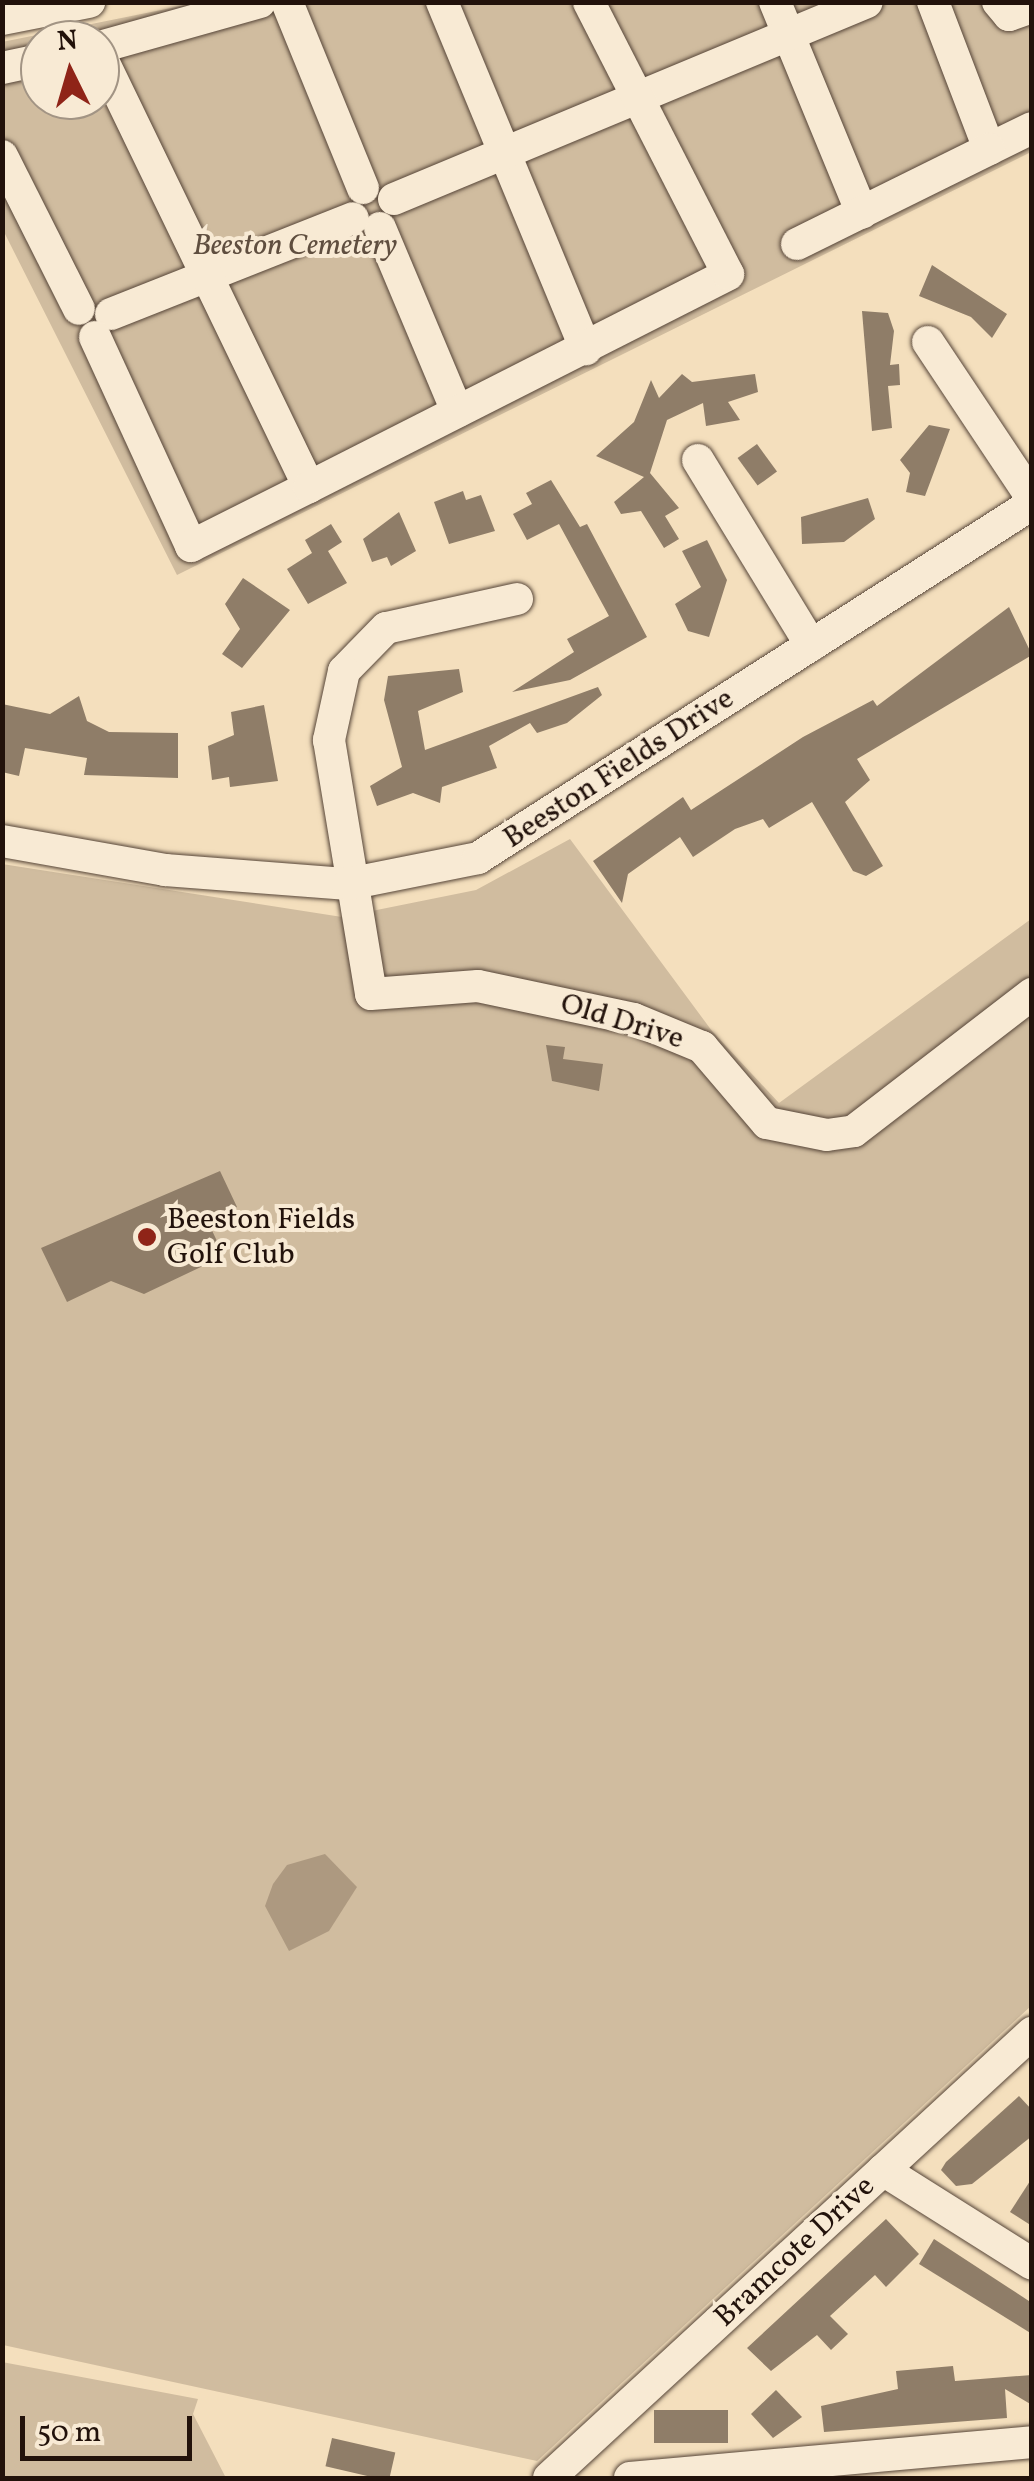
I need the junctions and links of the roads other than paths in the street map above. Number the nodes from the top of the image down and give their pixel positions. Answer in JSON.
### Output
{"nodes":[{"id":1,"x":88,"y":2,"type":"edge"},
{"id":2,"x":260,"y":2,"type":"edge"},
{"id":3,"x":287,"y":2,"type":"edge"},
{"id":4,"x":442,"y":2,"type":"edge"},
{"id":5,"x":589,"y":2,"type":"edge"},
{"id":6,"x":775,"y":2,"type":"edge"},
{"id":7,"x":868,"y":2,"type":"edge"},
{"id":8,"x":933,"y":2,"type":"edge"},
{"id":9,"x":998,"y":2,"type":"edge"},
{"id":10,"x":1032,"y":7,"type":"edge"},
{"id":11,"x":2,"y":19,"type":"edge"},
{"id":12,"x":789,"y":35,"type":"junction"},
{"id":13,"x":120,"y":41,"type":"edge"},
{"id":14,"x":120,"y":97,"type":"edge"},
{"id":15,"x":637,"y":98,"type":"junction"},
{"id":16,"x":1032,"y":128,"type":"edge"},
{"id":17,"x":989,"y":149,"type":"junction"},
{"id":18,"x":504,"y":154,"type":"junction"},
{"id":19,"x":2,"y":156,"type":"edge"},
{"id":20,"x":373,"y":208,"type":"junction"},
{"id":21,"x":862,"y":214,"type":"junction"},
{"id":22,"x":797,"y":244,"type":"dead end"},
{"id":23,"x":207,"y":276,"type":"junction"},
{"id":24,"x":95,"y":320,"type":"junction"},
{"id":25,"x":928,"y":342,"type":"dead end"},
{"id":26,"x":586,"y":348,"type":"junction"},
{"id":27,"x":456,"y":411,"type":"junction"},
{"id":28,"x":698,"y":460,"type":"dead end"},
{"id":29,"x":308,"y":487,"type":"junction"},
{"id":30,"x":1032,"y":501,"type":"edge"},
{"id":31,"x":517,"y":598,"type":"dead end"},
{"id":32,"x":812,"y":645,"type":"junction"},
{"id":33,"x":2,"y":841,"type":"edge"},
{"id":34,"x":348,"y":884,"type":"junction"},
{"id":35,"x":1032,"y":994,"type":"edge"},
{"id":36,"x":1032,"y":2033,"type":"edge"},
{"id":37,"x":883,"y":2170,"type":"junction"},
{"id":38,"x":1032,"y":2264,"type":"edge"},
{"id":39,"x":1032,"y":2442,"type":"edge"},
{"id":40,"x":561,"y":2476,"type":"edge"},
{"id":41,"x":675,"y":2477,"type":"edge"},
{"id":42,"x":630,"y":2478,"type":"edge"}],
"edges":[{"from":1,"to":11,"type":"street"},
{"from":2,"to":13,"type":"street"},
{"from":3,"to":20,"type":"street"},
{"from":4,"to":18,"type":"street"},
{"from":5,"to":15,"type":"street"},
{"from":6,"to":12,"type":"street"},
{"from":7,"to":12,"type":"street"},
{"from":8,"to":17,"type":"street"},
{"from":9,"to":10,"type":"street"},
{"from":12,"to":15,"type":"street"},
{"from":12,"to":21,"type":"street"},
{"from":14,"to":23,"type":"street"},
{"from":15,"to":18,"type":"street"},
{"from":15,"to":26,"type":"street"},
{"from":16,"to":17,"type":"street"},
{"from":17,"to":21,"type":"street"},
{"from":18,"to":20,"type":"street"},
{"from":18,"to":26,"type":"street"},
{"from":19,"to":24,"type":"street"},
{"from":20,"to":23,"type":"street"},
{"from":20,"to":27,"type":"street"},
{"from":21,"to":22,"type":"street"},
{"from":23,"to":24,"type":"street"},
{"from":23,"to":29,"type":"street"},
{"from":24,"to":29,"type":"street"},
{"from":25,"to":30,"type":"street","name":"Beeston Fields Drive"},
{"from":26,"to":27,"type":"street"},
{"from":27,"to":29,"type":"street"},
{"from":28,"to":32,"type":"street"},
{"from":30,"to":32,"type":"street","name":"Beeston Fields Drive"},
{"from":31,"to":34,"type":"street"},
{"from":32,"to":34,"type":"street","name":"Beeston Fields Drive"},
{"from":33,"to":34,"type":"street","name":"Beeston Fields Drive"},
{"from":34,"to":35,"type":"street","name":"Old Drive"},
{"from":36,"to":37,"type":"street","name":"Bramcote Drive"},
{"from":37,"to":38,"type":"street"},
{"from":37,"to":40,"type":"street","name":"Bramcote Drive"},
{"from":39,"to":41,"type":"street"},
{"from":41,"to":42,"type":"street"}]}
